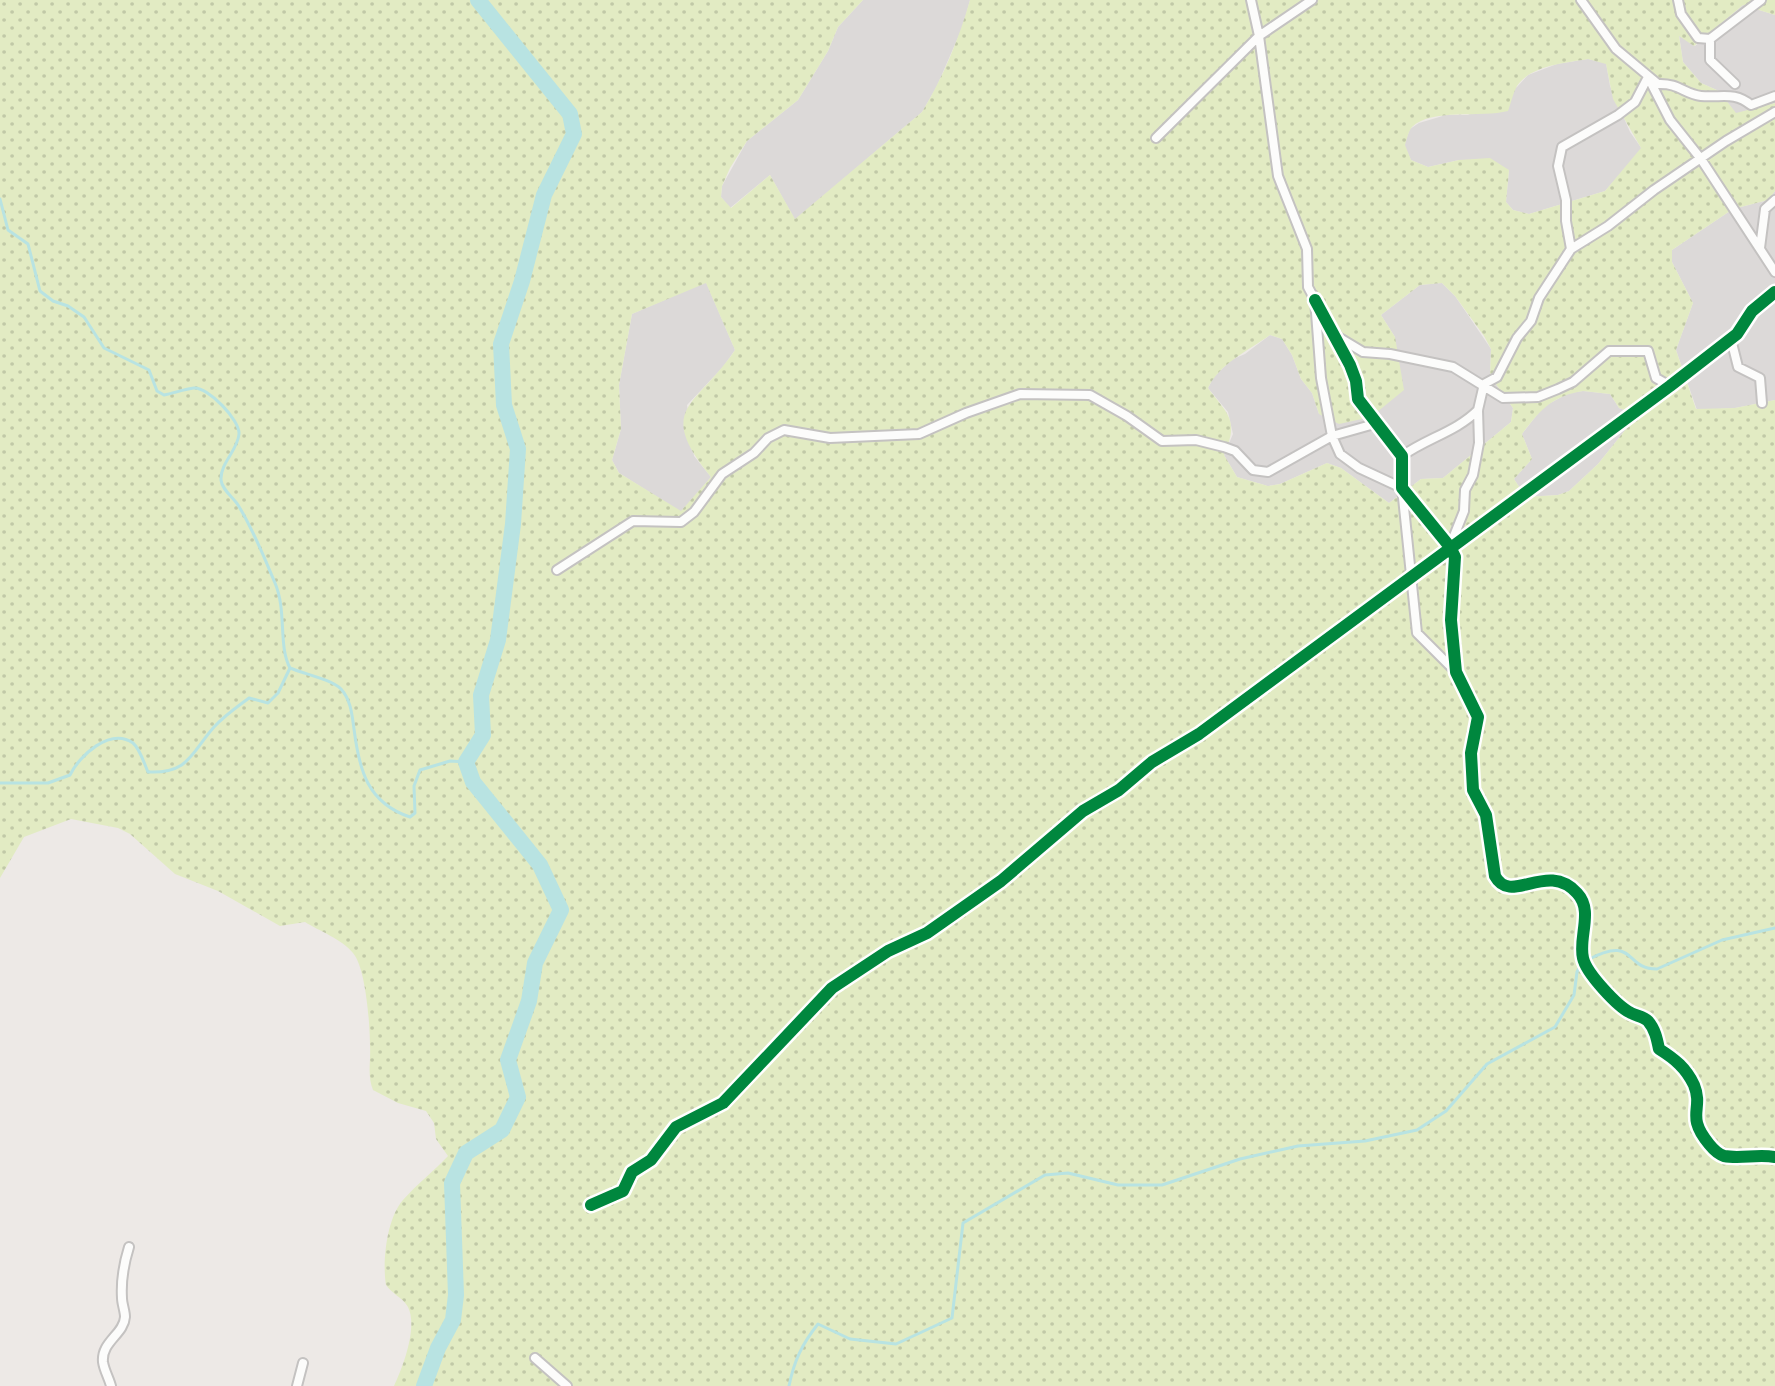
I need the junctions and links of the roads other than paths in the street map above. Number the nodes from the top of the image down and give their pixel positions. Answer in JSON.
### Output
{"nodes":[{"id":1,"x":1251,"y":0,"type":"edge"},
{"id":2,"x":1312,"y":0,"type":"edge"},
{"id":3,"x":1581,"y":0,"type":"edge"},
{"id":4,"x":1678,"y":0,"type":"edge"},
{"id":5,"x":1761,"y":0,"type":"edge"},
{"id":6,"x":1259,"y":36,"type":"junction"},
{"id":7,"x":1710,"y":39,"type":"junction"},
{"id":8,"x":1648,"y":77,"type":"junction"},
{"id":9,"x":1735,"y":84,"type":"dead end"},
{"id":10,"x":1775,"y":96,"type":"edge"},
{"id":11,"x":1775,"y":112,"type":"edge"},
{"id":12,"x":1156,"y":138,"type":"dead end"},
{"id":13,"x":1701,"y":159,"type":"junction"},
{"id":14,"x":1775,"y":200,"type":"edge"},
{"id":15,"x":1760,"y":248,"type":"junction"},
{"id":16,"x":1571,"y":249,"type":"junction"},
{"id":17,"x":1775,"y":272,"type":"edge"},
{"id":18,"x":1775,"y":292,"type":"edge"},
{"id":19,"x":1315,"y":300,"type":"junction"},
{"id":20,"x":1737,"y":334,"type":"junction"},
{"id":21,"x":1336,"y":337,"type":"junction"},
{"id":22,"x":1484,"y":384,"type":"junction"},
{"id":23,"x":1670,"y":386,"type":"junction"},
{"id":24,"x":1762,"y":403,"type":"dead end"},
{"id":25,"x":1478,"y":410,"type":"junction"},
{"id":26,"x":1378,"y":423,"type":"junction"},
{"id":27,"x":1332,"y":436,"type":"junction"},
{"id":28,"x":1402,"y":456,"type":"junction"},
{"id":29,"x":1402,"y":488,"type":"junction"},
{"id":30,"x":1450,"y":547,"type":"junction"},
{"id":31,"x":557,"y":570,"type":"dead end"},
{"id":32,"x":1410,"y":577,"type":"junction"},
{"id":33,"x":1456,"y":672,"type":"junction"},
{"id":34,"x":1775,"y":1157,"type":"edge"},
{"id":35,"x":591,"y":1205,"type":"dead end"},
{"id":36,"x":129,"y":1247,"type":"dead end"},
{"id":37,"x":535,"y":1358,"type":"dead end"},
{"id":38,"x":303,"y":1363,"type":"dead end"},
{"id":39,"x":111,"y":1386,"type":"edge"},
{"id":40,"x":297,"y":1386,"type":"edge"},
{"id":41,"x":567,"y":1386,"type":"edge"}],
"edges":[{"from":1,"to":6,"type":"street"},
{"from":2,"to":6,"type":"street"},
{"from":3,"to":8,"type":"street"},
{"from":4,"to":7,"type":"street"},
{"from":5,"to":7,"type":"street"},
{"from":6,"to":12,"type":"street"},
{"from":6,"to":19,"type":"street"},
{"from":7,"to":9,"type":"street"},
{"from":8,"to":10,"type":"street"},
{"from":8,"to":13,"type":"street"},
{"from":8,"to":16,"type":"street"},
{"from":11,"to":13,"type":"street"},
{"from":13,"to":15,"type":"street"},
{"from":13,"to":16,"type":"street"},
{"from":14,"to":15,"type":"street"},
{"from":15,"to":17,"type":"street"},
{"from":16,"to":22,"type":"street"},
{"from":18,"to":20,"type":"street"},
{"from":19,"to":21,"type":"street"},
{"from":19,"to":27,"type":"street"},
{"from":20,"to":23,"type":"street"},
{"from":20,"to":24,"type":"street"},
{"from":21,"to":22,"type":"street"},
{"from":21,"to":26,"type":"street"},
{"from":22,"to":23,"type":"street"},
{"from":22,"to":25,"type":"street"},
{"from":23,"to":30,"type":"street"},
{"from":25,"to":28,"type":"street"},
{"from":25,"to":30,"type":"street"},
{"from":26,"to":27,"type":"street"},
{"from":26,"to":28,"type":"street"},
{"from":27,"to":29,"type":"street"},
{"from":27,"to":31,"type":"street"},
{"from":28,"to":29,"type":"street"},
{"from":29,"to":30,"type":"street"},
{"from":29,"to":32,"type":"street"},
{"from":30,"to":32,"type":"street"},
{"from":30,"to":33,"type":"street"},
{"from":32,"to":33,"type":"street"},
{"from":32,"to":35,"type":"street"},
{"from":33,"to":34,"type":"street"},
{"from":36,"to":39,"type":"street"},
{"from":37,"to":41,"type":"street"},
{"from":38,"to":40,"type":"street"}]}
